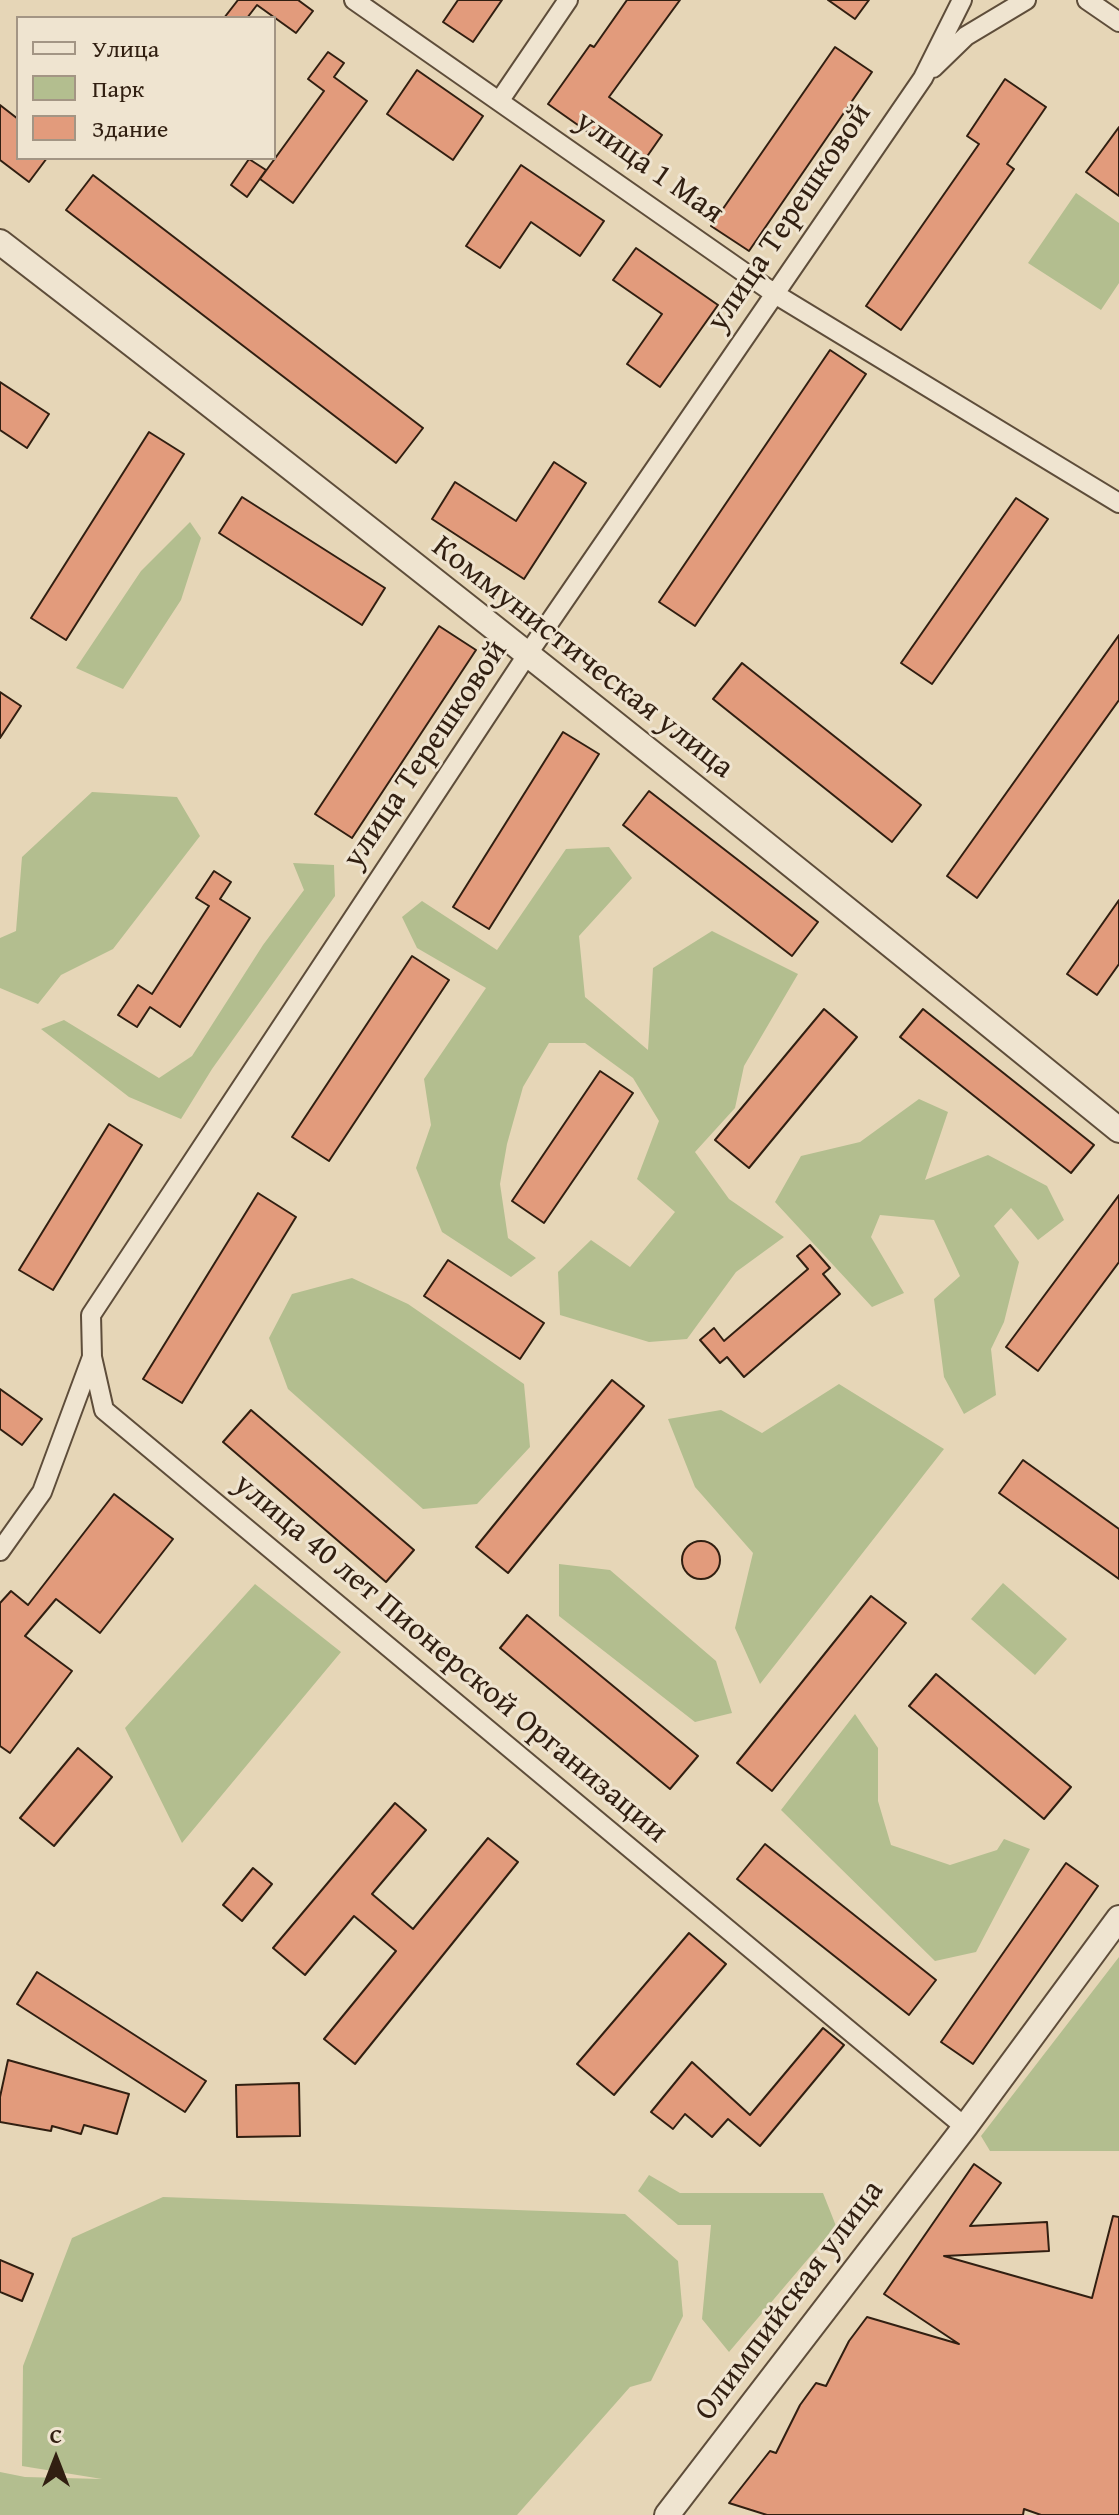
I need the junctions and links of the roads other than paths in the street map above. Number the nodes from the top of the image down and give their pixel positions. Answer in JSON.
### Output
{"nodes":[{"id":1,"x":354,"y":0,"type":"edge"},
{"id":2,"x":568,"y":0,"type":"edge"},
{"id":3,"x":962,"y":0,"type":"edge"},
{"id":4,"x":1026,"y":0,"type":"edge"},
{"id":5,"x":1087,"y":0,"type":"edge"},
{"id":6,"x":1119,"y":22,"type":"edge"},
{"id":7,"x":923,"y":78,"type":"junction"},
{"id":8,"x":500,"y":100,"type":"junction"},
{"id":9,"x":0,"y":242,"type":"edge"},
{"id":10,"x":775,"y":294,"type":"junction"},
{"id":11,"x":1119,"y":503,"type":"edge"},
{"id":12,"x":527,"y":655,"type":"junction"},
{"id":13,"x":1119,"y":1130,"type":"edge"},
{"id":14,"x":92,"y":1357,"type":"junction"},
{"id":15,"x":0,"y":1551,"type":"edge"},
{"id":16,"x":1119,"y":1918,"type":"edge"},
{"id":17,"x":965,"y":2127,"type":"junction"},
{"id":18,"x":667,"y":2515,"type":"edge"}],
"edges":[{"from":1,"to":8,"type":"street","name":"улица 1 Мая"},
{"from":2,"to":8,"type":"street"},
{"from":3,"to":7,"type":"street","name":"улица Терешковой"},
{"from":4,"to":7,"type":"street","name":"улица Терешковой"},
{"from":5,"to":6,"type":"street"},
{"from":7,"to":10,"type":"street","name":"улица Терешковой"},
{"from":8,"to":10,"type":"street","name":"улица 1 Мая"},
{"from":9,"to":12,"type":"street","name":"Коммунистическая улица"},
{"from":10,"to":11,"type":"street","name":"улица 1 Мая"},
{"from":10,"to":12,"type":"street","name":"улица Терешковой"},
{"from":12,"to":13,"type":"street","name":"Коммунистическая улица"},
{"from":12,"to":14,"type":"street","name":"улица Терешковой"},
{"from":14,"to":15,"type":"street"},
{"from":14,"to":17,"type":"street","name":"улица 40 лет Пионерской Организации"},
{"from":16,"to":17,"type":"street","name":"Олимпийская улица"},
{"from":17,"to":18,"type":"street","name":"Олимпийская улица"}]}
